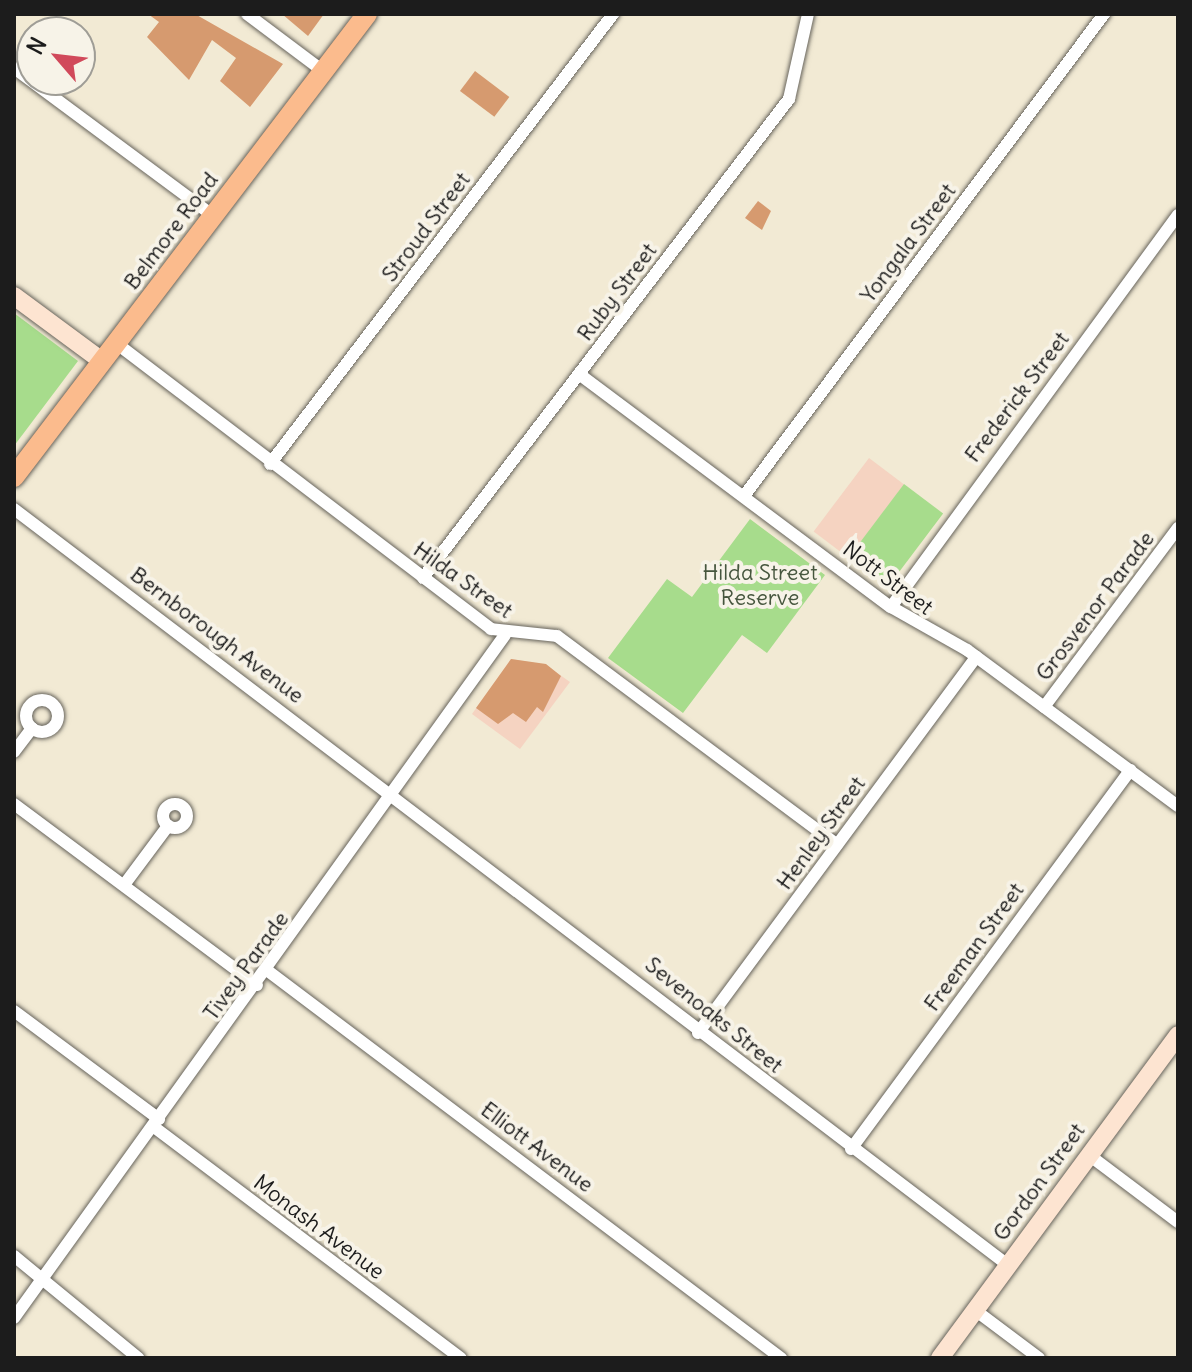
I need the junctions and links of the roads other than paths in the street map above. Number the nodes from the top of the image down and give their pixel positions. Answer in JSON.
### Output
{"nodes":[{"id":1,"x":247,"y":14,"type":"edge"},
{"id":2,"x":367,"y":14,"type":"edge"},
{"id":3,"x":613,"y":14,"type":"edge"},
{"id":4,"x":808,"y":14,"type":"edge"},
{"id":5,"x":1104,"y":14,"type":"edge"},
{"id":6,"x":14,"y":68,"type":"edge"},
{"id":7,"x":323,"y":71,"type":"junction"},
{"id":8,"x":1178,"y":215,"type":"edge"},
{"id":9,"x":213,"y":216,"type":"junction"},
{"id":10,"x":14,"y":296,"type":"edge"},
{"id":11,"x":110,"y":352,"type":"junction"},
{"id":12,"x":579,"y":374,"type":"junction"},
{"id":13,"x":270,"y":464,"type":"junction"},
{"id":14,"x":14,"y":477,"type":"edge"},
{"id":15,"x":744,"y":496,"type":"junction"},
{"id":16,"x":14,"y":509,"type":"edge"},
{"id":17,"x":1178,"y":528,"type":"edge"},
{"id":18,"x":423,"y":578,"type":"junction"},
{"id":19,"x":891,"y":607,"type":"junction"},
{"id":20,"x":505,"y":635,"type":"junction"},
{"id":21,"x":976,"y":657,"type":"junction"},
{"id":22,"x":1044,"y":707,"type":"junction"},
{"id":23,"x":32,"y":728,"type":"dead end"},
{"id":24,"x":14,"y":752,"type":"edge"},
{"id":25,"x":1130,"y":770,"type":"junction"},
{"id":26,"x":395,"y":795,"type":"junction"},
{"id":27,"x":14,"y":804,"type":"edge"},
{"id":28,"x":1178,"y":806,"type":"edge"},
{"id":29,"x":168,"y":826,"type":"dead end"},
{"id":30,"x":837,"y":845,"type":"junction"},
{"id":31,"x":124,"y":885,"type":"junction"},
{"id":32,"x":268,"y":971,"type":"junction"},
{"id":33,"x":257,"y":985,"type":"junction"},
{"id":34,"x":14,"y":1011,"type":"edge"},
{"id":35,"x":698,"y":1033,"type":"junction"},
{"id":36,"x":1178,"y":1035,"type":"edge"},
{"id":37,"x":156,"y":1123,"type":"junction"},
{"id":38,"x":851,"y":1149,"type":"junction"},
{"id":39,"x":1089,"y":1155,"type":"junction"},
{"id":40,"x":1178,"y":1222,"type":"edge"},
{"id":41,"x":14,"y":1256,"type":"edge"},
{"id":42,"x":1008,"y":1265,"type":"junction"},
{"id":43,"x":43,"y":1279,"type":"junction"},
{"id":44,"x":975,"y":1310,"type":"junction"},
{"id":45,"x":14,"y":1318,"type":"edge"},
{"id":46,"x":138,"y":1358,"type":"edge"},
{"id":47,"x":461,"y":1358,"type":"edge"},
{"id":48,"x":781,"y":1358,"type":"edge"},
{"id":49,"x":940,"y":1358,"type":"edge"},
{"id":50,"x":1039,"y":1358,"type":"edge"}],
"edges":[{"from":1,"to":7,"type":"street"},
{"from":2,"to":7,"type":"main road","name":"Belmore Road"},
{"from":3,"to":13,"type":"street","name":"Stroud Street"},
{"from":4,"to":12,"type":"street","name":"Ruby Street"},
{"from":5,"to":15,"type":"street","name":"Yongala Street"},
{"from":6,"to":9,"type":"street"},
{"from":7,"to":9,"type":"main road","name":"Belmore Road"},
{"from":8,"to":19,"type":"street","name":"Frederick Street"},
{"from":9,"to":11,"type":"main road","name":"Belmore Road"},
{"from":10,"to":11,"type":"street"},
{"from":11,"to":13,"type":"street","name":"Hilda Street"},
{"from":11,"to":14,"type":"main road","name":"Belmore Road"},
{"from":12,"to":15,"type":"street","name":"Nott Street"},
{"from":12,"to":18,"type":"street","name":"Ruby Street"},
{"from":13,"to":18,"type":"street","name":"Hilda Street"},
{"from":15,"to":19,"type":"street","name":"Nott Street"},
{"from":16,"to":26,"type":"street","name":"Bernborough Avenue"},
{"from":17,"to":22,"type":"street","name":"Grosvenor Parade"},
{"from":18,"to":20,"type":"street","name":"Hilda Street"},
{"from":19,"to":21,"type":"street","name":"Nott Street"},
{"from":20,"to":26,"type":"street","name":"Tivey Parade"},
{"from":20,"to":30,"type":"street","name":"Hilda Street"},
{"from":21,"to":22,"type":"street","name":"Nott Street"},
{"from":21,"to":30,"type":"street","name":"Henley Street"},
{"from":22,"to":25,"type":"street","name":"Nott Street"},
{"from":23,"to":24,"type":"street"},
{"from":25,"to":28,"type":"street","name":"Nott Street"},
{"from":25,"to":38,"type":"street","name":"Freeman Street"},
{"from":26,"to":32,"type":"street","name":"Tivey Parade"},
{"from":26,"to":35,"type":"street","name":"Sevenoaks Street"},
{"from":27,"to":31,"type":"street"},
{"from":29,"to":31,"type":"street"},
{"from":30,"to":35,"type":"street","name":"Henley Street"},
{"from":31,"to":33,"type":"street"},
{"from":32,"to":33,"type":"street","name":"Tivey Parade"},
{"from":32,"to":48,"type":"street","name":"Elliott Avenue"},
{"from":33,"to":37,"type":"street","name":"Tivey Parade"},
{"from":34,"to":37,"type":"street","name":"Monash Avenue"},
{"from":35,"to":38,"type":"street","name":"Sevenoaks Street"},
{"from":36,"to":39,"type":"street","name":"Gordon Street"},
{"from":37,"to":43,"type":"street","name":"Tivey Parade"},
{"from":37,"to":47,"type":"street","name":"Monash Avenue"},
{"from":38,"to":42,"type":"street","name":"Sevenoaks Street"},
{"from":39,"to":40,"type":"street"},
{"from":39,"to":42,"type":"street","name":"Gordon Street"},
{"from":41,"to":43,"type":"street"},
{"from":42,"to":44,"type":"street","name":"Gordon Street"},
{"from":43,"to":45,"type":"street","name":"Tivey Parade"},
{"from":43,"to":46,"type":"street"},
{"from":44,"to":49,"type":"street","name":"Gordon Street"},
{"from":44,"to":50,"type":"street"}]}
